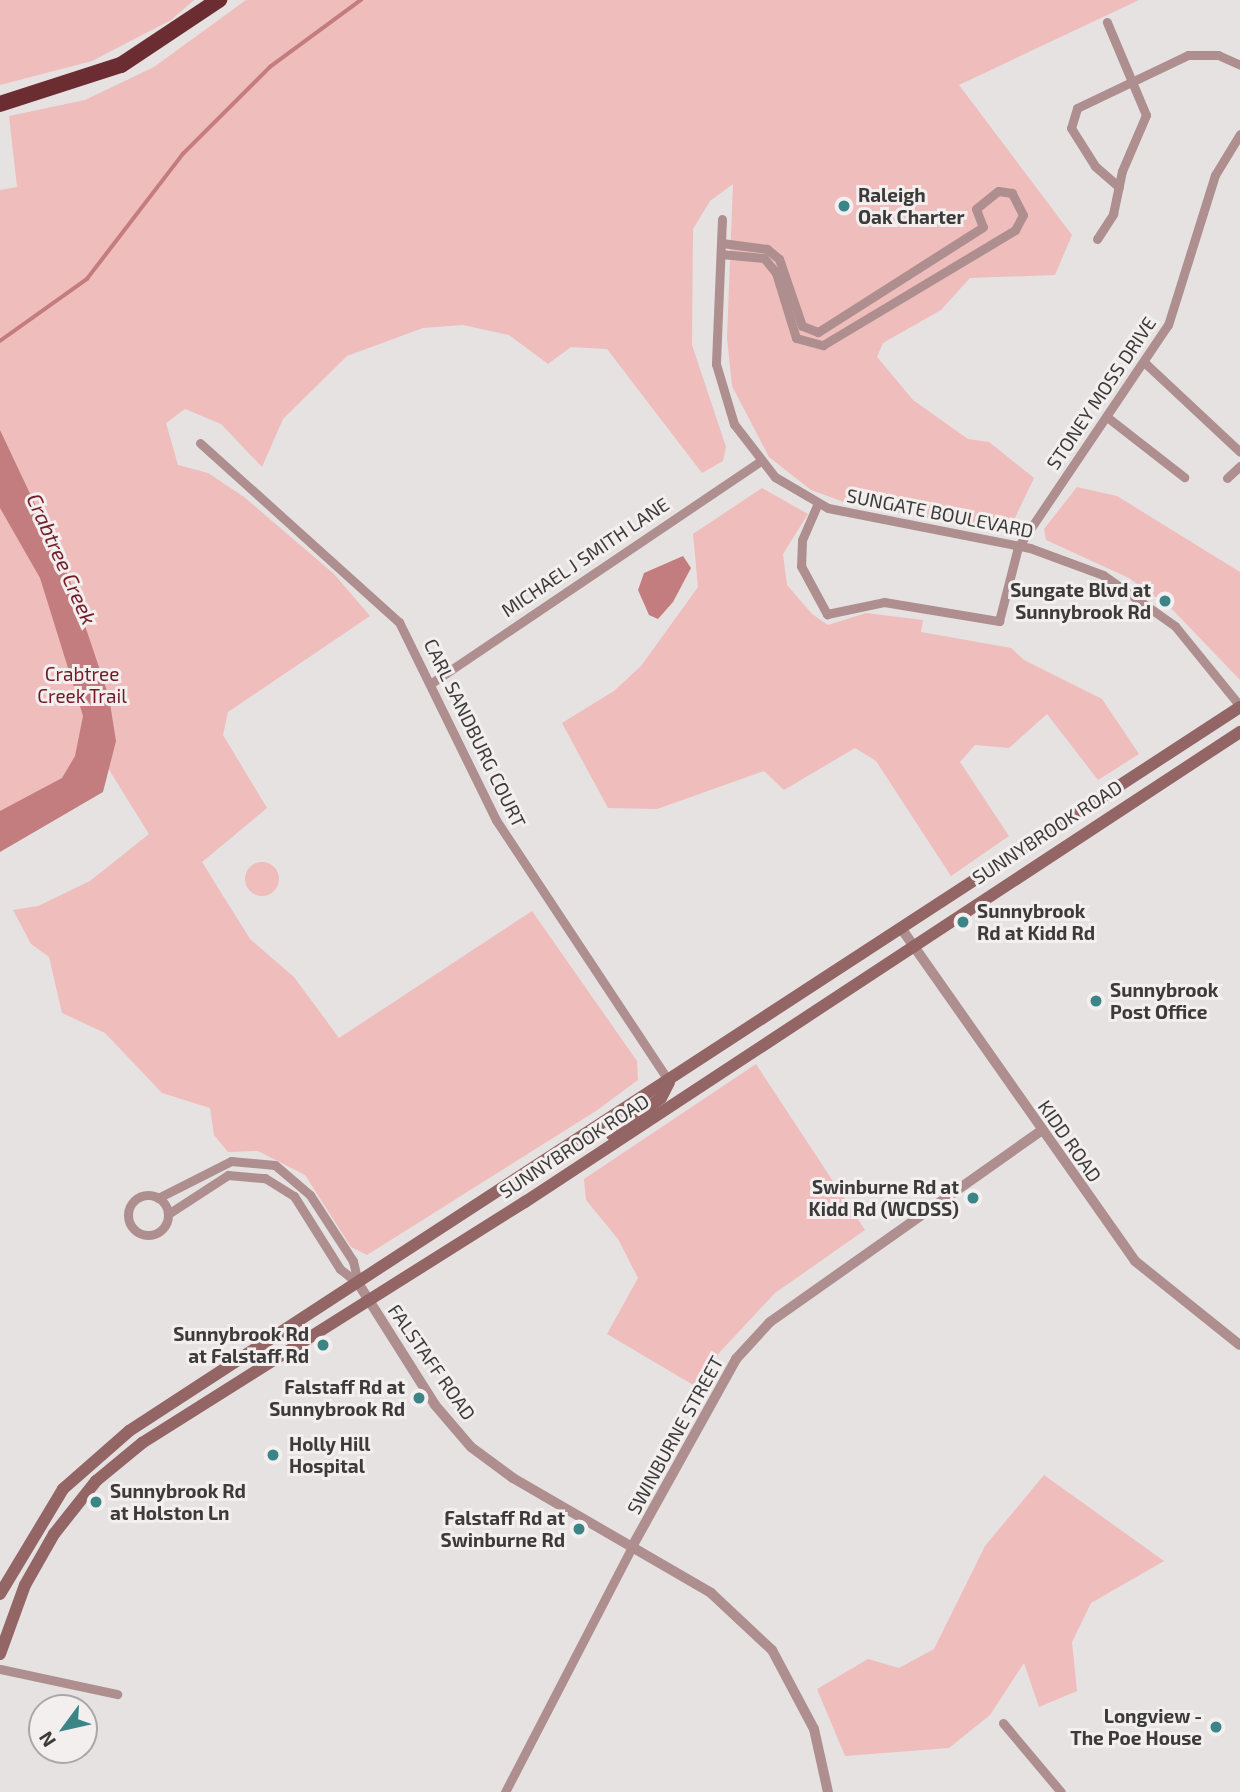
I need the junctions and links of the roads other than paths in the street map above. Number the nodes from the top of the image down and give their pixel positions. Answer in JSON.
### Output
{"nodes":[{"id":1,"x":219,"y":0,"type":"edge"},
{"id":2,"x":1107,"y":22,"type":"dead end"},
{"id":3,"x":1240,"y":65,"type":"edge"},
{"id":4,"x":1134,"y":79,"type":"junction"},
{"id":5,"x":0,"y":104,"type":"edge"},
{"id":6,"x":1240,"y":134,"type":"edge"},
{"id":7,"x":1119,"y":187,"type":"junction"},
{"id":8,"x":723,"y":219,"type":"dead end"},
{"id":9,"x":1097,"y":239,"type":"dead end"},
{"id":10,"x":721,"y":243,"type":"junction"},
{"id":11,"x":721,"y":254,"type":"junction"},
{"id":12,"x":1145,"y":363,"type":"junction"},
{"id":13,"x":1107,"y":417,"type":"junction"},
{"id":14,"x":200,"y":443,"type":"dead end"},
{"id":15,"x":1240,"y":452,"type":"edge"},
{"id":16,"x":759,"y":462,"type":"junction"},
{"id":17,"x":1240,"y":466,"type":"edge"},
{"id":18,"x":1184,"y":477,"type":"dead end"},
{"id":19,"x":1227,"y":478,"type":"dead end"},
{"id":20,"x":818,"y":503,"type":"junction"},
{"id":21,"x":1018,"y":547,"type":"junction"},
{"id":22,"x":432,"y":682,"type":"junction"},
{"id":23,"x":1240,"y":706,"type":"edge"},
{"id":24,"x":1240,"y":732,"type":"edge"},
{"id":25,"x":901,"y":928,"type":"junction"},
{"id":26,"x":912,"y":945,"type":"junction"},
{"id":27,"x":669,"y":1081,"type":"junction"},
{"id":28,"x":1042,"y":1130,"type":"junction"},
{"id":29,"x":600,"y":1152,"type":"junction"},
{"id":30,"x":158,"y":1198,"type":"junction"},
{"id":31,"x":168,"y":1214,"type":"junction"},
{"id":32,"x":358,"y":1283,"type":"junction"},
{"id":33,"x":369,"y":1301,"type":"junction"},
{"id":34,"x":1240,"y":1346,"type":"edge"},
{"id":35,"x":633,"y":1545,"type":"junction"},
{"id":36,"x":0,"y":1594,"type":"edge"},
{"id":37,"x":0,"y":1654,"type":"edge"},
{"id":38,"x":0,"y":1670,"type":"edge"},
{"id":39,"x":117,"y":1694,"type":"dead end"},
{"id":40,"x":1003,"y":1723,"type":"dead end"},
{"id":41,"x":505,"y":1792,"type":"edge"},
{"id":42,"x":828,"y":1792,"type":"edge"},
{"id":43,"x":1061,"y":1792,"type":"edge"}],
"edges":[{"from":1,"to":5,"type":"highway"},
{"from":2,"to":4,"type":"street"},
{"from":3,"to":4,"type":"street"},
{"from":4,"to":7,"type":"street"},
{"from":4,"to":7,"type":"street"},
{"from":6,"to":12,"type":"street","name":"STONEY MOSS DRIVE"},
{"from":7,"to":9,"type":"street"},
{"from":8,"to":10,"type":"street","name":"SUNGATE BOULEVARD"},
{"from":10,"to":11,"type":"street","name":"SUNGATE BOULEVARD"},
{"from":10,"to":11,"type":"street"},
{"from":11,"to":16,"type":"street","name":"SUNGATE BOULEVARD"},
{"from":12,"to":13,"type":"street","name":"STONEY MOSS DRIVE"},
{"from":12,"to":15,"type":"street"},
{"from":13,"to":18,"type":"street"},
{"from":13,"to":21,"type":"street","name":"STONEY MOSS DRIVE"},
{"from":14,"to":22,"type":"street","name":"CARL SANDBURG COURT"},
{"from":16,"to":20,"type":"street","name":"SUNGATE BOULEVARD"},
{"from":16,"to":22,"type":"street","name":"MICHAEL J SMITH LANE"},
{"from":17,"to":19,"type":"street"},
{"from":20,"to":21,"type":"street","name":"SUNGATE BOULEVARD"},
{"from":20,"to":21,"type":"street","name":"STONEY MOSS DRIVE"},
{"from":21,"to":23,"type":"street","name":"SUNGATE BOULEVARD"},
{"from":22,"to":27,"type":"street","name":"CARL SANDBURG COURT"},
{"from":23,"to":25,"type":"main road","name":"SUNNYBROOK ROAD"},
{"from":24,"to":26,"type":"main road","name":"SUNNYBROOK ROAD"},
{"from":25,"to":26,"type":"street","name":"KIDD ROAD"},
{"from":25,"to":27,"type":"main road","name":"SUNNYBROOK ROAD"},
{"from":26,"to":28,"type":"street","name":"KIDD ROAD"},
{"from":26,"to":29,"type":"main road","name":"SUNNYBROOK ROAD"},
{"from":27,"to":29,"type":"main road"},
{"from":27,"to":32,"type":"main road","name":"SUNNYBROOK ROAD"},
{"from":28,"to":34,"type":"street","name":"KIDD ROAD"},
{"from":28,"to":35,"type":"street","name":"SWINBURNE STREET"},
{"from":29,"to":33,"type":"main road","name":"SUNNYBROOK ROAD"},
{"from":30,"to":31,"type":"street"},
{"from":30,"to":31,"type":"street","name":"FALSTAFF ROAD"},
{"from":30,"to":32,"type":"street","name":"FALSTAFF ROAD"},
{"from":31,"to":32,"type":"street","name":"FALSTAFF ROAD"},
{"from":32,"to":33,"type":"street","name":"FALSTAFF ROAD"},
{"from":32,"to":36,"type":"main road","name":"SUNNYBROOK ROAD"},
{"from":33,"to":35,"type":"street","name":"FALSTAFF ROAD"},
{"from":33,"to":37,"type":"main road","name":"SUNNYBROOK ROAD"},
{"from":35,"to":41,"type":"street","name":"SWINBURNE STREET"},
{"from":35,"to":42,"type":"street","name":"FALSTAFF ROAD"},
{"from":38,"to":39,"type":"street"},
{"from":40,"to":43,"type":"street"}]}
